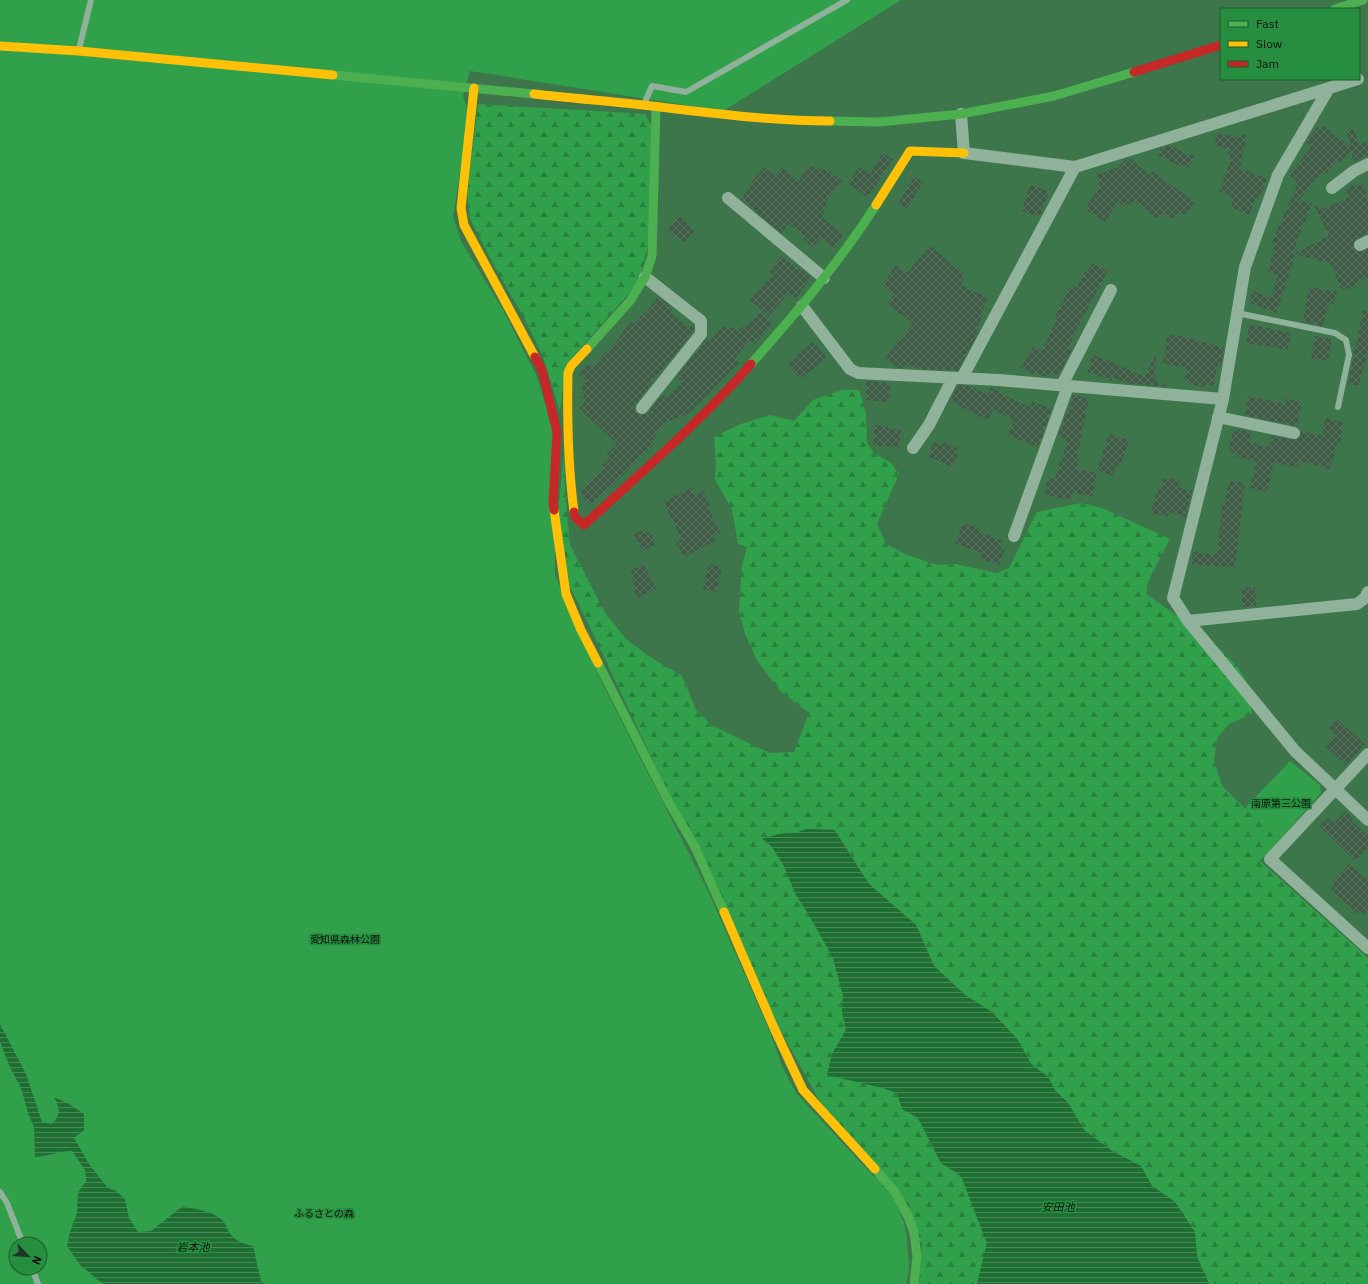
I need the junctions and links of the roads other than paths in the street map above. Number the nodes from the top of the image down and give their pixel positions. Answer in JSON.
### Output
{"nodes":[{"id":1,"x":91,"y":0,"type":"edge"},
{"id":2,"x":847,"y":0,"type":"edge"},
{"id":3,"x":1363,"y":0,"type":"edge"},
{"id":4,"x":1338,"y":8,"type":"edge"},
{"id":5,"x":1220,"y":45,"type":"edge"},
{"id":6,"x":0,"y":46,"type":"edge"},
{"id":7,"x":79,"y":51,"type":"junction"},
{"id":8,"x":1355,"y":80,"type":"edge"},
{"id":9,"x":474,"y":88,"type":"junction"},
{"id":10,"x":1329,"y":88,"type":"junction"},
{"id":11,"x":644,"y":105,"type":"junction"},
{"id":12,"x":656,"y":107,"type":"junction"},
{"id":13,"x":961,"y":114,"type":"junction"},
{"id":14,"x":964,"y":153,"type":"junction"},
{"id":15,"x":1368,"y":164,"type":"edge"},
{"id":16,"x":1075,"y":167,"type":"junction"},
{"id":17,"x":1332,"y":188,"type":"dead end"},
{"id":18,"x":728,"y":198,"type":"dead end"},
{"id":19,"x":645,"y":277,"type":"junction"},
{"id":20,"x":824,"y":278,"type":"junction"},
{"id":21,"x":1111,"y":290,"type":"dead end"},
{"id":22,"x":802,"y":306,"type":"junction"},
{"id":23,"x":1237,"y":313,"type":"junction"},
{"id":24,"x":958,"y":378,"type":"junction"},
{"id":25,"x":1065,"y":386,"type":"junction"},
{"id":26,"x":1223,"y":399,"type":"junction"},
{"id":27,"x":1338,"y":407,"type":"dead end"},
{"id":28,"x":642,"y":408,"type":"dead end"},
{"id":29,"x":1218,"y":417,"type":"junction"},
{"id":30,"x":562,"y":432,"type":"junction"},
{"id":31,"x":1294,"y":433,"type":"dead end"},
{"id":32,"x":913,"y":448,"type":"dead end"},
{"id":33,"x":1014,"y":536,"type":"dead end"},
{"id":34,"x":1368,"y":592,"type":"edge"},
{"id":35,"x":1188,"y":621,"type":"junction"},
{"id":36,"x":1368,"y":754,"type":"edge"},
{"id":37,"x":1335,"y":790,"type":"junction"},
{"id":38,"x":1368,"y":820,"type":"edge"},
{"id":39,"x":1368,"y":948,"type":"edge"},
{"id":40,"x":0,"y":1192,"type":"edge"},
{"id":41,"x":20,"y":1236,"type":"edge"},
{"id":42,"x":914,"y":1284,"type":"edge"}],
"edges":[{"from":1,"to":7,"type":"lane"},
{"from":2,"to":11,"type":"lane"},
{"from":3,"to":4,"type":"street"},
{"from":5,"to":13,"type":"street"},
{"from":6,"to":7,"type":"street"},
{"from":7,"to":9,"type":"street"},
{"from":8,"to":10,"type":"street"},
{"from":9,"to":11,"type":"street"},
{"from":9,"to":30,"type":"street"},
{"from":10,"to":16,"type":"street"},
{"from":10,"to":23,"type":"street"},
{"from":11,"to":12,"type":"street"},
{"from":12,"to":13,"type":"street"},
{"from":12,"to":19,"type":"street"},
{"from":13,"to":14,"type":"street"},
{"from":14,"to":16,"type":"street"},
{"from":14,"to":20,"type":"street"},
{"from":15,"to":17,"type":"street"},
{"from":16,"to":24,"type":"street"},
{"from":18,"to":20,"type":"street"},
{"from":19,"to":28,"type":"street"},
{"from":19,"to":30,"type":"street"},
{"from":20,"to":22,"type":"street"},
{"from":21,"to":25,"type":"street"},
{"from":22,"to":24,"type":"street"},
{"from":22,"to":30,"type":"street"},
{"from":23,"to":26,"type":"street"},
{"from":23,"to":27,"type":"lane"},
{"from":24,"to":25,"type":"street"},
{"from":24,"to":32,"type":"street"},
{"from":25,"to":26,"type":"street"},
{"from":25,"to":33,"type":"street"},
{"from":26,"to":29,"type":"street"},
{"from":29,"to":31,"type":"street"},
{"from":29,"to":35,"type":"street"},
{"from":30,"to":42,"type":"street"},
{"from":34,"to":35,"type":"street"},
{"from":35,"to":37,"type":"street"},
{"from":36,"to":37,"type":"street"},
{"from":37,"to":38,"type":"street"},
{"from":37,"to":39,"type":"street"},
{"from":40,"to":41,"type":"lane"}]}
